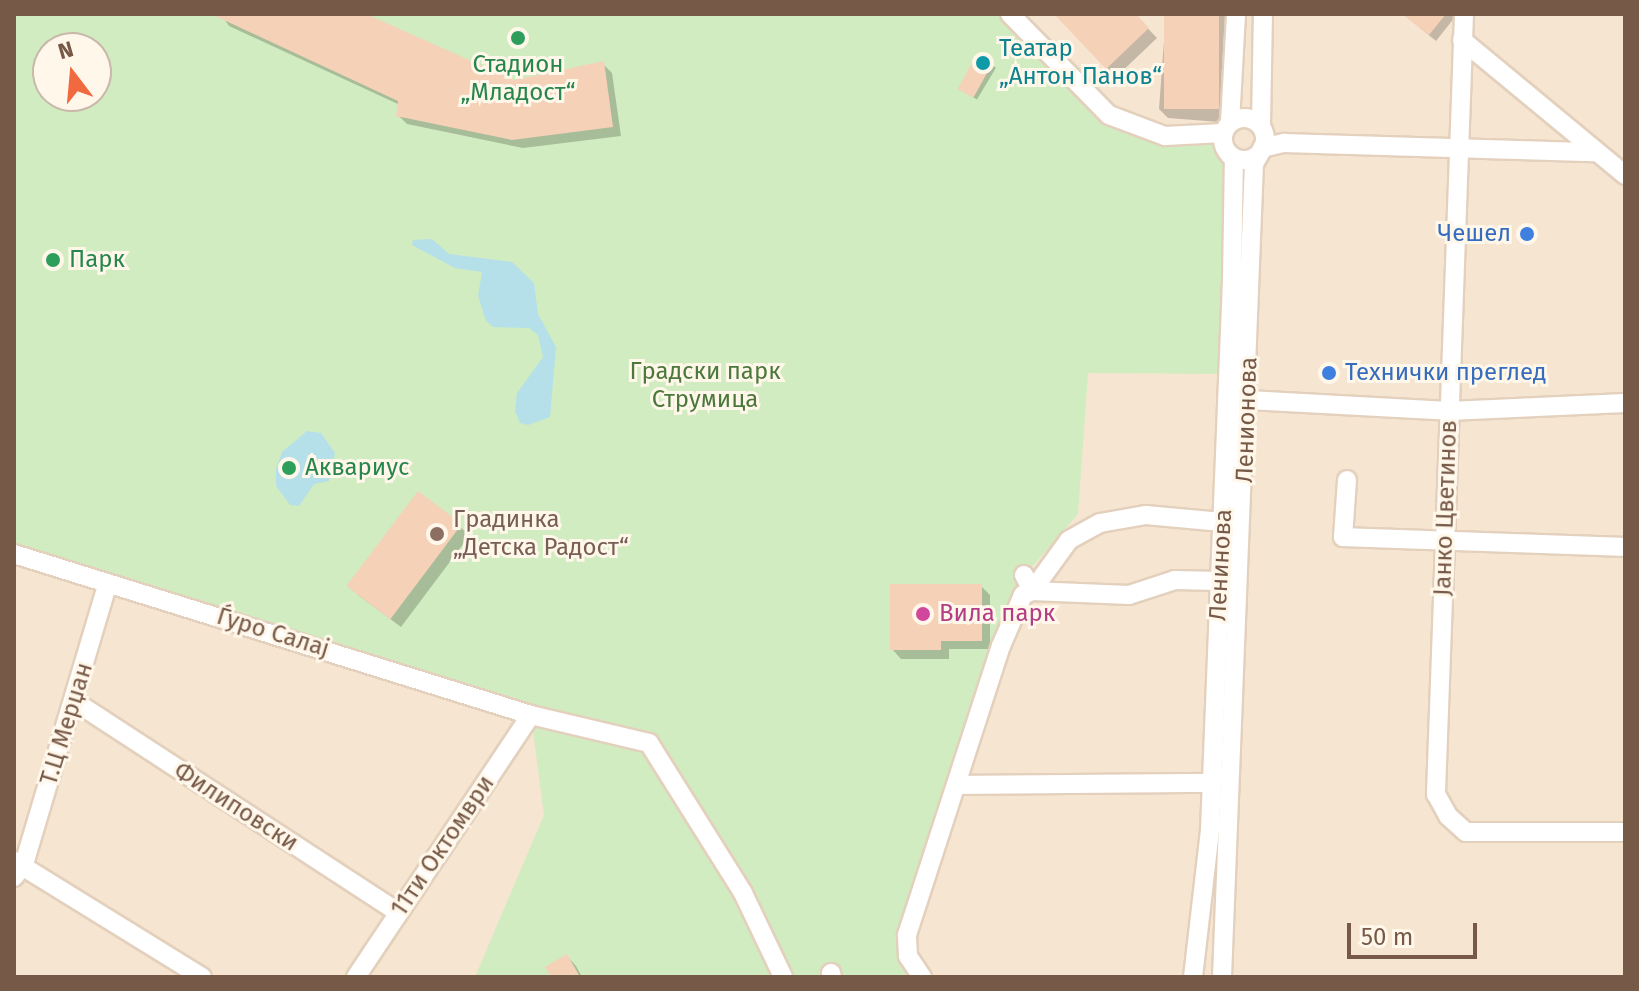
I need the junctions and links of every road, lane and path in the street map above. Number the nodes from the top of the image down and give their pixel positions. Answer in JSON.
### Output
{"nodes":[{"id":1,"x":1010,"y":14,"type":"edge"},
{"id":2,"x":1236,"y":14,"type":"edge"},
{"id":3,"x":1263,"y":14,"type":"edge"},
{"id":4,"x":1464,"y":14,"type":"edge"},
{"id":5,"x":1462,"y":40,"type":"junction"},
{"id":6,"x":1227,"y":140,"type":"junction"},
{"id":7,"x":1262,"y":140,"type":"junction"},
{"id":8,"x":1462,"y":145,"type":"junction"},
{"id":9,"x":1593,"y":152,"type":"junction"},
{"id":10,"x":1625,"y":175,"type":"edge"},
{"id":11,"x":1248,"y":400,"type":"junction"},
{"id":12,"x":1625,"y":403,"type":"edge"},
{"id":13,"x":1449,"y":411,"type":"junction"},
{"id":14,"x":1347,"y":480,"type":"dead end"},
{"id":15,"x":1222,"y":522,"type":"junction"},
{"id":16,"x":1443,"y":540,"type":"junction"},
{"id":17,"x":1625,"y":547,"type":"edge"},
{"id":18,"x":14,"y":554,"type":"edge"},
{"id":19,"x":1220,"y":581,"type":"junction"},
{"id":20,"x":108,"y":583,"type":"junction"},
{"id":21,"x":1028,"y":583,"type":"junction"},
{"id":22,"x":74,"y":701,"type":"junction"},
{"id":23,"x":531,"y":715,"type":"junction"},
{"id":24,"x":1212,"y":783,"type":"junction"},
{"id":25,"x":958,"y":785,"type":"junction"},
{"id":26,"x":1625,"y":832,"type":"edge"},
{"id":27,"x":17,"y":867,"type":"edge"},
{"id":28,"x":398,"y":912,"type":"junction"},
{"id":29,"x":202,"y":977,"type":"edge"},
{"id":30,"x":356,"y":977,"type":"edge"},
{"id":31,"x":783,"y":977,"type":"edge"},
{"id":32,"x":922,"y":977,"type":"edge"},
{"id":33,"x":1193,"y":977,"type":"edge"},
{"id":34,"x":1222,"y":977,"type":"edge"}],
"edges":[{"from":1,"to":6,"type":"street"},
{"from":2,"to":6,"type":"street","name":"Ленинова"},
{"from":3,"to":7,"type":"street"},
{"from":4,"to":5,"type":"street","name":"Јанко Цветинов"},
{"from":5,"to":8,"type":"street","name":"Јанко Цветинов"},
{"from":5,"to":9,"type":"street"},
{"from":6,"to":7,"type":"street"},
{"from":6,"to":7,"type":"street"},
{"from":6,"to":15,"type":"street","name":"Ленинова"},
{"from":7,"to":8,"type":"street"},
{"from":7,"to":11,"type":"street","name":"Ленионова"},
{"from":8,"to":9,"type":"street"},
{"from":8,"to":13,"type":"street","name":"Јанко Цветинов"},
{"from":9,"to":10,"type":"street"},
{"from":11,"to":13,"type":"street"},
{"from":11,"to":34,"type":"street","name":"Ленионова"},
{"from":12,"to":13,"type":"street"},
{"from":13,"to":16,"type":"street","name":"Јанко Цветинов"},
{"from":14,"to":16,"type":"street"},
{"from":15,"to":19,"type":"street","name":"Ленинова"},
{"from":15,"to":21,"type":"street"},
{"from":16,"to":17,"type":"street"},
{"from":16,"to":26,"type":"street","name":"Јанко Цветинов"},
{"from":18,"to":20,"type":"street","name":"Ѓуро Салај"},
{"from":19,"to":21,"type":"street"},
{"from":19,"to":24,"type":"street","name":"Ленинова"},
{"from":20,"to":22,"type":"street","name":"Т.Ц Мерџан"},
{"from":20,"to":23,"type":"street","name":"Ѓуро Салај"},
{"from":21,"to":25,"type":"street"},
{"from":22,"to":27,"type":"street","name":"Т.Ц Мерџан"},
{"from":22,"to":28,"type":"street","name":"Филиповски"},
{"from":23,"to":28,"type":"street","name":"11ти Октомври"},
{"from":23,"to":31,"type":"street","name":"Ѓуро Салај"},
{"from":24,"to":25,"type":"street"},
{"from":24,"to":33,"type":"street","name":"Ленинова"},
{"from":25,"to":32,"type":"street"},
{"from":27,"to":29,"type":"street"},
{"from":28,"to":30,"type":"street","name":"11ти Октомври"}]}
